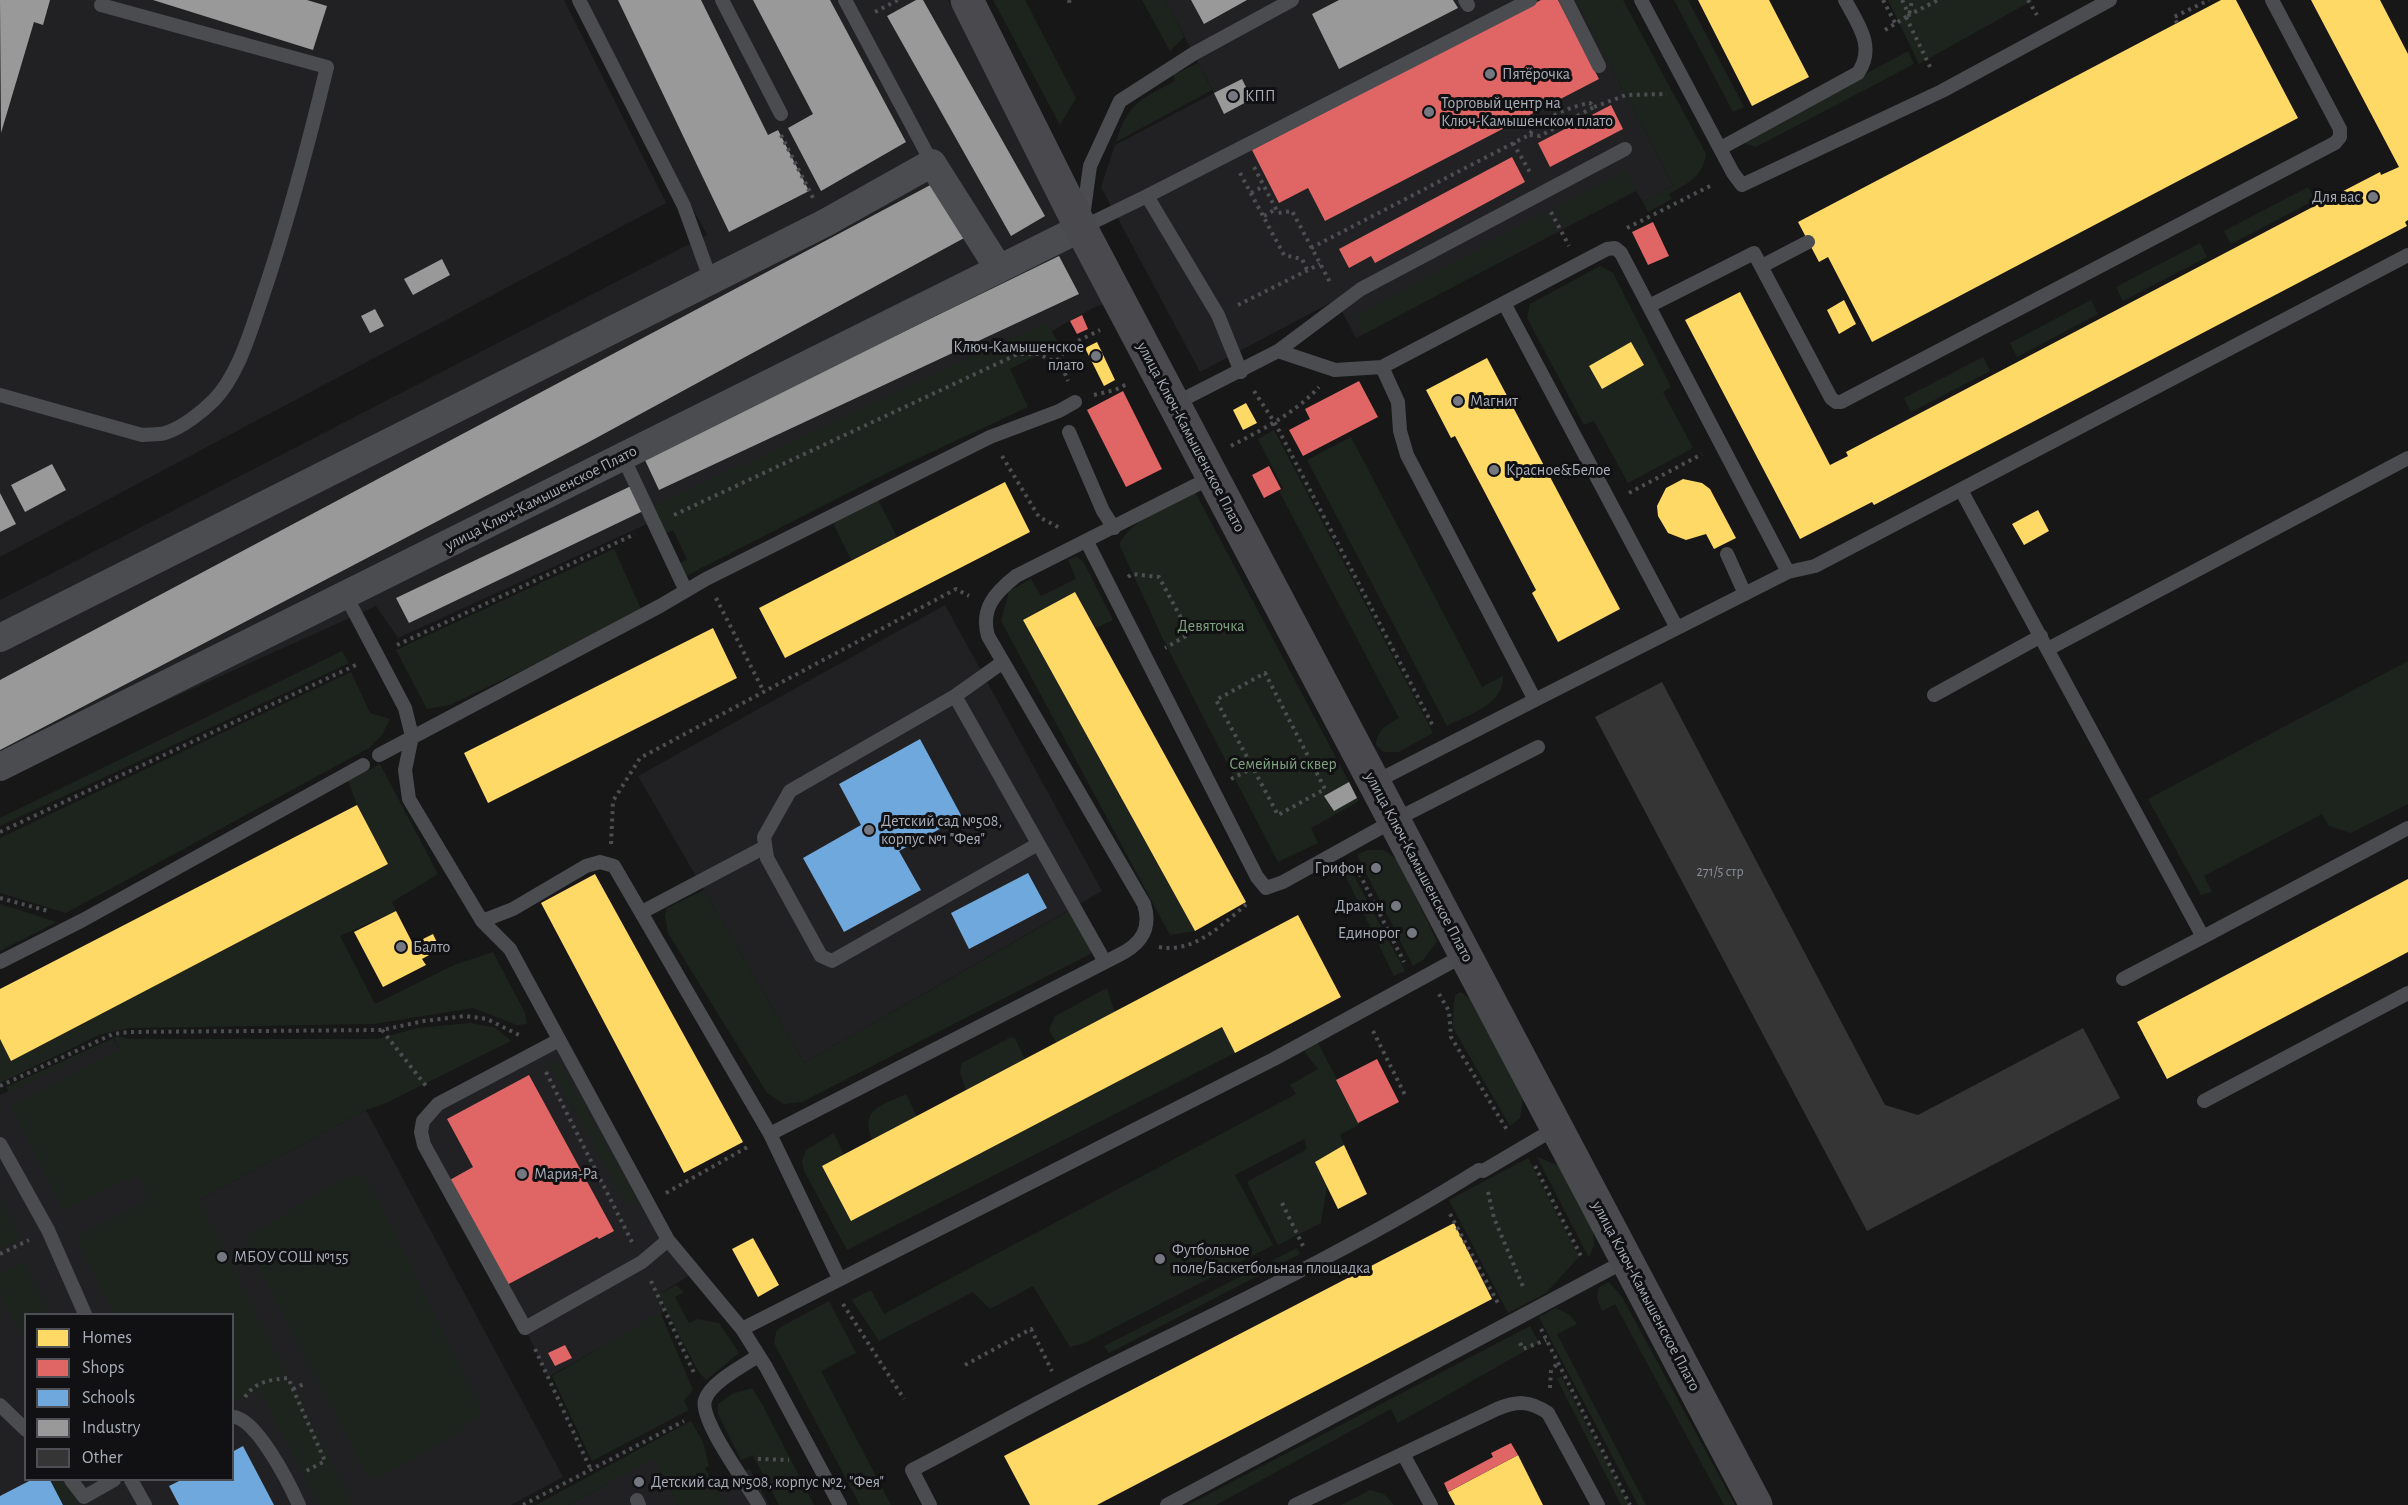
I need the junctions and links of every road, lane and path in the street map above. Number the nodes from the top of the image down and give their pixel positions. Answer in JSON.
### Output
{"nodes":[{"id":1,"x":579,"y":0,"type":"edge"},
{"id":2,"x":722,"y":0,"type":"edge"},
{"id":3,"x":845,"y":0,"type":"edge"},
{"id":4,"x":967,"y":0,"type":"edge"},
{"id":5,"x":1292,"y":0,"type":"edge"},
{"id":6,"x":1530,"y":0,"type":"edge"},
{"id":7,"x":1566,"y":0,"type":"edge"},
{"id":8,"x":1641,"y":0,"type":"edge"},
{"id":9,"x":1845,"y":0,"type":"edge"},
{"id":10,"x":1883,"y":0,"type":"edge"},
{"id":11,"x":1902,"y":0,"type":"edge"},
{"id":12,"x":1912,"y":0,"type":"edge"},
{"id":13,"x":1938,"y":0,"type":"edge"},
{"id":14,"x":2110,"y":0,"type":"edge"},
{"id":15,"x":2210,"y":0,"type":"edge"},
{"id":16,"x":2272,"y":0,"type":"edge"},
{"id":17,"x":101,"y":5,"type":"dead end"},
{"id":18,"x":1907,"y":16,"type":"junction"},
{"id":19,"x":1895,"y":23,"type":"junction"},
{"id":20,"x":2177,"y":23,"type":"dead end"},
{"id":21,"x":1866,"y":41,"type":"junction"},
{"id":22,"x":1929,"y":64,"type":"dead end"},
{"id":23,"x":1599,"y":66,"type":"dead end"},
{"id":24,"x":1692,"y":94,"type":"junction"},
{"id":25,"x":1594,"y":107,"type":"junction"},
{"id":26,"x":781,"y":114,"type":"joint"},
{"id":27,"x":1529,"y":135,"type":"junction"},
{"id":28,"x":1513,"y":143,"type":"junction"},
{"id":29,"x":1244,"y":147,"type":"junction"},
{"id":30,"x":1721,"y":148,"type":"junction"},
{"id":31,"x":1625,"y":149,"type":"dead end"},
{"id":32,"x":1230,"y":155,"type":"junction"},
{"id":33,"x":932,"y":163,"type":"junction"},
{"id":34,"x":1733,"y":173,"type":"junction"},
{"id":35,"x":1264,"y":186,"type":"junction"},
{"id":36,"x":1251,"y":193,"type":"junction"},
{"id":37,"x":1542,"y":194,"type":"junction"},
{"id":38,"x":1147,"y":196,"type":"junction"},
{"id":39,"x":1276,"y":209,"type":"junction"},
{"id":40,"x":1264,"y":216,"type":"junction"},
{"id":41,"x":825,"y":223,"type":"junction"},
{"id":42,"x":1081,"y":228,"type":"junction"},
{"id":43,"x":1809,"y":242,"type":"dead end"},
{"id":44,"x":1311,"y":248,"type":"junction"},
{"id":45,"x":1615,"y":248,"type":"junction"},
{"id":46,"x":2408,"y":255,"type":"edge"},
{"id":47,"x":1762,"y":266,"type":"junction"},
{"id":48,"x":999,"y":269,"type":"junction"},
{"id":49,"x":1308,"y":272,"type":"junction"},
{"id":50,"x":710,"y":278,"type":"junction"},
{"id":51,"x":1503,"y":303,"type":"junction"},
{"id":52,"x":1649,"y":306,"type":"junction"},
{"id":53,"x":1218,"y":315,"type":"junction"},
{"id":54,"x":1105,"y":328,"type":"dead end"},
{"id":55,"x":1278,"y":351,"type":"junction"},
{"id":56,"x":1382,"y":367,"type":"junction"},
{"id":57,"x":1335,"y":370,"type":"junction"},
{"id":58,"x":1241,"y":372,"type":"junction"},
{"id":59,"x":1131,"y":382,"type":"dead end"},
{"id":60,"x":0,"y":395,"type":"edge"},
{"id":61,"x":1076,"y":402,"type":"joint"},
{"id":62,"x":1174,"y":404,"type":"junction"},
{"id":63,"x":1275,"y":423,"type":"junction"},
{"id":64,"x":1069,"y":432,"type":"dead end"},
{"id":65,"x":990,"y":437,"type":"junction"},
{"id":66,"x":1721,"y":444,"type":"junction"},
{"id":67,"x":1228,"y":448,"type":"dead end"},
{"id":68,"x":623,"y":457,"type":"junction"},
{"id":69,"x":2408,"y":458,"type":"edge"},
{"id":70,"x":1212,"y":477,"type":"junction"},
{"id":71,"x":1961,"y":490,"type":"junction"},
{"id":72,"x":1610,"y":502,"type":"junction"},
{"id":73,"x":671,"y":517,"type":"dead end"},
{"id":74,"x":1114,"y":528,"type":"junction"},
{"id":75,"x":639,"y":532,"type":"dead end"},
{"id":76,"x":1087,"y":542,"type":"junction"},
{"id":77,"x":1727,"y":554,"type":"dead end"},
{"id":78,"x":1788,"y":572,"type":"junction"},
{"id":79,"x":706,"y":579,"type":"junction"},
{"id":80,"x":1109,"y":586,"type":"junction"},
{"id":81,"x":686,"y":591,"type":"junction"},
{"id":82,"x":1745,"y":594,"type":"junction"},
{"id":83,"x":346,"y":596,"type":"junction"},
{"id":84,"x":988,"y":606,"type":"junction"},
{"id":85,"x":1677,"y":628,"type":"junction"},
{"id":86,"x":0,"y":638,"type":"edge"},
{"id":87,"x":2044,"y":643,"type":"junction"},
{"id":88,"x":390,"y":649,"type":"dead end"},
{"id":89,"x":368,"y":659,"type":"dead end"},
{"id":90,"x":1146,"y":659,"type":"junction"},
{"id":91,"x":1003,"y":662,"type":"junction"},
{"id":92,"x":764,"y":692,"type":"junction"},
{"id":93,"x":1934,"y":694,"type":"dead end"},
{"id":94,"x":955,"y":696,"type":"junction"},
{"id":95,"x":1535,"y":700,"type":"junction"},
{"id":96,"x":412,"y":736,"type":"junction"},
{"id":97,"x":1444,"y":747,"type":"junction"},
{"id":98,"x":1538,"y":747,"type":"dead end"},
{"id":99,"x":379,"y":754,"type":"dead end"},
{"id":100,"x":363,"y":765,"type":"dead end"},
{"id":101,"x":0,"y":767,"type":"edge"},
{"id":102,"x":1253,"y":768,"type":"junction"},
{"id":103,"x":1373,"y":783,"type":"junction"},
{"id":104,"x":1212,"y":789,"type":"junction"},
{"id":105,"x":1393,"y":821,"type":"junction"},
{"id":106,"x":2408,"y":828,"type":"edge"},
{"id":107,"x":0,"y":832,"type":"edge"},
{"id":108,"x":1038,"y":844,"type":"junction"},
{"id":109,"x":765,"y":847,"type":"junction"},
{"id":110,"x":1346,"y":847,"type":"junction"},
{"id":111,"x":610,"y":864,"type":"junction"},
{"id":112,"x":1264,"y":887,"type":"junction"},
{"id":113,"x":0,"y":898,"type":"edge"},
{"id":114,"x":642,"y":912,"type":"junction"},
{"id":115,"x":83,"y":920,"type":"junction"},
{"id":116,"x":482,"y":921,"type":"junction"},
{"id":117,"x":2203,"y":937,"type":"junction"},
{"id":118,"x":1138,"y":943,"type":"junction"},
{"id":119,"x":1467,"y":954,"type":"junction"},
{"id":120,"x":0,"y":962,"type":"edge"},
{"id":121,"x":1105,"y":962,"type":"junction"},
{"id":122,"x":1429,"y":976,"type":"junction"},
{"id":123,"x":2123,"y":979,"type":"dead end"},
{"id":124,"x":1415,"y":984,"type":"junction"},
{"id":125,"x":2408,"y":993,"type":"edge"},
{"id":126,"x":1364,"y":1012,"type":"junction"},
{"id":127,"x":382,"y":1030,"type":"junction"},
{"id":128,"x":560,"y":1040,"type":"junction"},
{"id":129,"x":536,"y":1053,"type":"junction"},
{"id":130,"x":0,"y":1086,"type":"edge"},
{"id":131,"x":1406,"y":1097,"type":"dead end"},
{"id":132,"x":2204,"y":1101,"type":"dead end"},
{"id":133,"x":438,"y":1104,"type":"junction"},
{"id":134,"x":1556,"y":1128,"type":"junction"},
{"id":135,"x":770,"y":1134,"type":"junction"},
{"id":136,"x":0,"y":1144,"type":"edge"},
{"id":137,"x":1526,"y":1148,"type":"junction"},
{"id":138,"x":1483,"y":1171,"type":"junction"},
{"id":139,"x":1439,"y":1195,"type":"junction"},
{"id":140,"x":1282,"y":1203,"type":"dead end"},
{"id":141,"x":649,"y":1204,"type":"junction"},
{"id":142,"x":48,"y":1230,"type":"junction"},
{"id":143,"x":668,"y":1240,"type":"junction"},
{"id":144,"x":0,"y":1254,"type":"edge"},
{"id":145,"x":1628,"y":1260,"type":"junction"},
{"id":146,"x":642,"y":1262,"type":"junction"},
{"id":147,"x":1312,"y":1266,"type":"junction"},
{"id":148,"x":839,"y":1278,"type":"junction"},
{"id":149,"x":1594,"y":1280,"type":"junction"},
{"id":150,"x":1533,"y":1311,"type":"junction"},
{"id":151,"x":85,"y":1313,"type":"edge"},
{"id":152,"x":1509,"y":1324,"type":"junction"},
{"id":153,"x":858,"y":1325,"type":"dead end"},
{"id":154,"x":525,"y":1328,"type":"junction"},
{"id":155,"x":742,"y":1329,"type":"junction"},
{"id":156,"x":758,"y":1356,"type":"junction"},
{"id":157,"x":965,"y":1365,"type":"dead end"},
{"id":158,"x":304,"y":1384,"type":"dead end"},
{"id":159,"x":293,"y":1389,"type":"junction"},
{"id":160,"x":1063,"y":1391,"type":"junction"},
{"id":161,"x":904,"y":1399,"type":"dead end"},
{"id":162,"x":704,"y":1404,"type":"junction"},
{"id":163,"x":0,"y":1405,"type":"edge"},
{"id":164,"x":238,"y":1418,"type":"edge"},
{"id":165,"x":24,"y":1428,"type":"edge"},
{"id":166,"x":1403,"y":1454,"type":"junction"},
{"id":167,"x":756,"y":1459,"type":"dead end"},
{"id":168,"x":325,"y":1461,"type":"dead end"},
{"id":169,"x":817,"y":1461,"type":"junction"},
{"id":170,"x":590,"y":1468,"type":"junction"},
{"id":171,"x":72,"y":1481,"type":"edge"},
{"id":172,"x":111,"y":1481,"type":"edge"},
{"id":173,"x":133,"y":1481,"type":"edge"},
{"id":174,"x":86,"y":1501,"type":"edge"},
{"id":175,"x":145,"y":1505,"type":"edge"},
{"id":176,"x":299,"y":1505,"type":"edge"},
{"id":177,"x":523,"y":1505,"type":"edge"},
{"id":178,"x":758,"y":1505,"type":"edge"},
{"id":179,"x":840,"y":1505,"type":"edge"},
{"id":180,"x":930,"y":1505,"type":"edge"},
{"id":181,"x":1167,"y":1505,"type":"edge"},
{"id":182,"x":1295,"y":1505,"type":"edge"},
{"id":183,"x":1431,"y":1505,"type":"edge"},
{"id":184,"x":1598,"y":1505,"type":"edge"},
{"id":185,"x":1630,"y":1505,"type":"edge"},
{"id":186,"x":1756,"y":1505,"type":"edge"}],
"edges":[{"from":1,"to":50,"type":"lane"},
{"from":2,"to":26,"type":"lane"},
{"from":3,"to":33,"type":"lane"},
{"from":4,"to":42,"type":"street","name":"улица Ключ-Камышенское Плато"},
{"from":5,"to":42,"type":"lane"},
{"from":6,"to":29,"type":"lane"},
{"from":7,"to":23,"type":"lane"},
{"from":8,"to":24,"type":"lane"},
{"from":9,"to":21,"type":"lane"},
{"from":10,"to":19,"type":"path"},
{"from":11,"to":18,"type":"path"},
{"from":12,"to":18,"type":"path"},
{"from":13,"to":18,"type":"path"},
{"from":14,"to":34,"type":"lane"},
{"from":15,"to":20,"type":"path"},
{"from":16,"to":47,"type":"lane"},
{"from":17,"to":60,"type":"lane"},
{"from":18,"to":19,"type":"path"},
{"from":18,"to":22,"type":"path"},
{"from":19,"to":21,"type":"path"},
{"from":21,"to":30,"type":"lane"},
{"from":24,"to":25,"type":"path"},
{"from":24,"to":30,"type":"lane"},
{"from":25,"to":27,"type":"path"},
{"from":25,"to":27,"type":"path"},
{"from":26,"to":41,"type":"path"},
{"from":27,"to":28,"type":"path"},
{"from":28,"to":37,"type":"path"},
{"from":28,"to":44,"type":"path"},
{"from":29,"to":32,"type":"lane"},
{"from":29,"to":35,"type":"path"},
{"from":30,"to":34,"type":"lane"},
{"from":31,"to":37,"type":"lane"},
{"from":32,"to":36,"type":"path"},
{"from":32,"to":38,"type":"lane"},
{"from":33,"to":41,"type":"street"},
{"from":33,"to":48,"type":"street"},
{"from":34,"to":45,"type":"path"},
{"from":35,"to":36,"type":"path"},
{"from":35,"to":39,"type":"path"},
{"from":36,"to":40,"type":"path"},
{"from":37,"to":55,"type":"lane"},
{"from":38,"to":42,"type":"lane"},
{"from":38,"to":53,"type":"lane"},
{"from":39,"to":40,"type":"path"},
{"from":39,"to":44,"type":"path"},
{"from":40,"to":49,"type":"path"},
{"from":41,"to":50,"type":"street"},
{"from":42,"to":48,"type":"street","name":"улица Ключ-Камышенское Плато"},
{"from":42,"to":62,"type":"street","name":"улица Ключ-Камышенское Плато"},
{"from":43,"to":47,"type":"lane"},
{"from":44,"to":49,"type":"path"},
{"from":45,"to":51,"type":"lane"},
{"from":45,"to":52,"type":"lane"},
{"from":46,"to":71,"type":"lane"},
{"from":47,"to":52,"type":"lane"},
{"from":48,"to":68,"type":"street","name":"улица Ключ-Камышенское Плато"},
{"from":49,"to":53,"type":"path"},
{"from":50,"to":86,"type":"street"},
{"from":51,"to":56,"type":"lane"},
{"from":51,"to":72,"type":"lane"},
{"from":52,"to":66,"type":"lane"},
{"from":53,"to":58,"type":"lane"},
{"from":54,"to":73,"type":"path"},
{"from":55,"to":57,"type":"lane"},
{"from":55,"to":58,"type":"lane"},
{"from":56,"to":57,"type":"lane"},
{"from":56,"to":95,"type":"lane"},
{"from":57,"to":63,"type":"path"},
{"from":58,"to":62,"type":"lane"},
{"from":58,"to":63,"type":"path"},
{"from":59,"to":61,"type":"path"},
{"from":61,"to":65,"type":"lane"},
{"from":62,"to":70,"type":"street","name":"улица Ключ-Камышенское Плато"},
{"from":63,"to":67,"type":"path"},
{"from":63,"to":97,"type":"path"},
{"from":64,"to":74,"type":"lane"},
{"from":65,"to":76,"type":"path"},
{"from":65,"to":79,"type":"lane"},
{"from":66,"to":72,"type":"path"},
{"from":66,"to":78,"type":"lane"},
{"from":68,"to":81,"type":"lane"},
{"from":68,"to":83,"type":"street","name":"улица Ключ-Камышенское Плато"},
{"from":69,"to":87,"type":"lane"},
{"from":70,"to":74,"type":"lane"},
{"from":70,"to":103,"type":"street","name":"улица Ключ-Камышенское Плато"},
{"from":71,"to":78,"type":"lane"},
{"from":71,"to":87,"type":"lane"},
{"from":72,"to":85,"type":"lane"},
{"from":74,"to":76,"type":"lane"},
{"from":75,"to":88,"type":"path"},
{"from":76,"to":80,"type":"lane"},
{"from":76,"to":84,"type":"lane"},
{"from":77,"to":82,"type":"lane"},
{"from":78,"to":82,"type":"lane"},
{"from":79,"to":81,"type":"lane"},
{"from":79,"to":92,"type":"path"},
{"from":80,"to":90,"type":"lane"},
{"from":80,"to":90,"type":"path"},
{"from":81,"to":96,"type":"lane"},
{"from":82,"to":85,"type":"lane"},
{"from":83,"to":96,"type":"lane"},
{"from":83,"to":101,"type":"street","name":"улица Ключ-Камышенское Плато"},
{"from":84,"to":91,"type":"lane"},
{"from":84,"to":92,"type":"path"},
{"from":85,"to":95,"type":"lane"},
{"from":87,"to":93,"type":"lane"},
{"from":87,"to":117,"type":"lane"},
{"from":89,"to":107,"type":"path"},
{"from":90,"to":104,"type":"lane"},
{"from":91,"to":94,"type":"lane"},
{"from":91,"to":118,"type":"lane"},
{"from":92,"to":111,"type":"path"},
{"from":94,"to":108,"type":"lane"},
{"from":94,"to":109,"type":"lane"},
{"from":95,"to":97,"type":"lane"},
{"from":96,"to":99,"type":"lane"},
{"from":96,"to":116,"type":"lane"},
{"from":97,"to":103,"type":"lane"},
{"from":98,"to":105,"type":"lane"},
{"from":100,"to":115,"type":"lane"},
{"from":102,"to":102,"type":"path"},
{"from":102,"to":104,"type":"path"},
{"from":103,"to":105,"type":"street","name":"улица Ключ-Камышенское Плато"},
{"from":104,"to":112,"type":"lane"},
{"from":105,"to":110,"type":"lane"},
{"from":105,"to":119,"type":"street","name":"улица Ключ-Камышенское Плато"},
{"from":106,"to":117,"type":"lane"},
{"from":108,"to":109,"type":"lane"},
{"from":108,"to":121,"type":"lane"},
{"from":109,"to":114,"type":"lane"},
{"from":110,"to":112,"type":"lane"},
{"from":110,"to":124,"type":"path"},
{"from":111,"to":114,"type":"lane"},
{"from":111,"to":116,"type":"lane"},
{"from":112,"to":118,"type":"path"},
{"from":113,"to":115,"type":"path"},
{"from":114,"to":135,"type":"lane"},
{"from":115,"to":120,"type":"lane"},
{"from":116,"to":128,"type":"lane"},
{"from":117,"to":123,"type":"lane"},
{"from":118,"to":121,"type":"lane"},
{"from":119,"to":122,"type":"lane"},
{"from":119,"to":134,"type":"street","name":"улица Ключ-Камышенское Плато"},
{"from":121,"to":135,"type":"lane"},
{"from":122,"to":124,"type":"lane"},
{"from":122,"to":137,"type":"path"},
{"from":124,"to":126,"type":"lane"},
{"from":125,"to":132,"type":"lane"},
{"from":126,"to":131,"type":"path"},
{"from":126,"to":148,"type":"lane"},
{"from":127,"to":129,"type":"path"},
{"from":127,"to":130,"type":"path"},
{"from":127,"to":133,"type":"path"},
{"from":128,"to":129,"type":"lane"},
{"from":128,"to":141,"type":"lane"},
{"from":129,"to":133,"type":"lane"},
{"from":129,"to":146,"type":"path"},
{"from":133,"to":154,"type":"lane"},
{"from":134,"to":137,"type":"lane"},
{"from":134,"to":145,"type":"street","name":"улица Ключ-Камышенское Плато"},
{"from":135,"to":141,"type":"path"},
{"from":135,"to":148,"type":"lane"},
{"from":136,"to":142,"type":"lane"},
{"from":137,"to":138,"type":"lane"},
{"from":137,"to":149,"type":"path"},
{"from":138,"to":139,"type":"lane"},
{"from":138,"to":150,"type":"path"},
{"from":139,"to":147,"type":"lane"},
{"from":139,"to":152,"type":"path"},
{"from":140,"to":147,"type":"path"},
{"from":141,"to":143,"type":"lane"},
{"from":142,"to":144,"type":"path"},
{"from":142,"to":151,"type":"lane"},
{"from":143,"to":146,"type":"lane"},
{"from":143,"to":155,"type":"lane"},
{"from":145,"to":149,"type":"lane"},
{"from":145,"to":186,"type":"street","name":"улица Ключ-Камышенское Плато"},
{"from":146,"to":154,"type":"lane"},
{"from":146,"to":162,"type":"path"},
{"from":147,"to":160,"type":"lane"},
{"from":148,"to":155,"type":"lane"},
{"from":149,"to":150,"type":"lane"},
{"from":150,"to":152,"type":"lane"},
{"from":150,"to":185,"type":"path"},
{"from":152,"to":181,"type":"lane"},
{"from":153,"to":161,"type":"path"},
{"from":154,"to":170,"type":"path"},
{"from":155,"to":156,"type":"lane"},
{"from":156,"to":162,"type":"lane"},
{"from":156,"to":169,"type":"lane"},
{"from":157,"to":160,"type":"path"},
{"from":158,"to":159,"type":"path"},
{"from":159,"to":164,"type":"path"},
{"from":159,"to":168,"type":"path"},
{"from":160,"to":180,"type":"lane"},
{"from":162,"to":170,"type":"path"},
{"from":162,"to":178,"type":"lane"},
{"from":163,"to":165,"type":"lane"},
{"from":164,"to":176,"type":"lane"},
{"from":166,"to":182,"type":"lane"},
{"from":166,"to":183,"type":"lane"},
{"from":166,"to":184,"type":"lane"},
{"from":167,"to":169,"type":"path"},
{"from":169,"to":179,"type":"lane"},
{"from":170,"to":177,"type":"path"},
{"from":171,"to":174,"type":"lane"},
{"from":172,"to":174,"type":"lane"},
{"from":173,"to":175,"type":"lane"}]}
